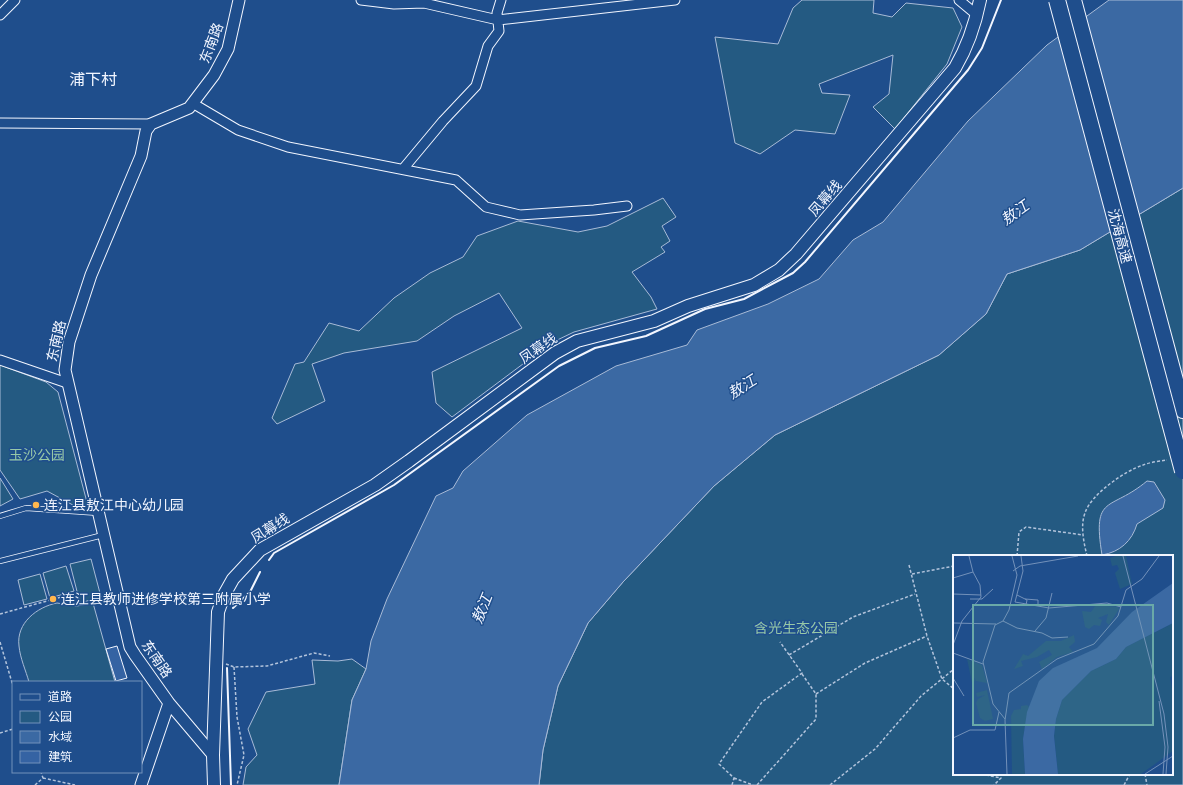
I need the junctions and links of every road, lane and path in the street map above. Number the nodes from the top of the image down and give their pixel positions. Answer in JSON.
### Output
{"nodes":[{"id":1,"x":15,"y":0,"type":"edge"},
{"id":2,"x":240,"y":0,"type":"edge"},
{"id":3,"x":361,"y":0,"type":"edge"},
{"id":4,"x":501,"y":0,"type":"edge"},
{"id":5,"x":675,"y":0,"type":"edge"},
{"id":6,"x":959,"y":0,"type":"edge"},
{"id":7,"x":980,"y":0,"type":"edge"},
{"id":8,"x":1056,"y":0,"type":"edge"},
{"id":9,"x":1073,"y":0,"type":"edge"},
{"id":10,"x":424,"y":1,"type":"edge"},
{"id":11,"x":0,"y":15,"type":"edge"},
{"id":12,"x":977,"y":15,"type":"junction"},
{"id":13,"x":498,"y":20,"type":"junction"},
{"id":14,"x":194,"y":104,"type":"junction"},
{"id":15,"x":0,"y":123,"type":"edge"},
{"id":16,"x":151,"y":124,"type":"junction"},
{"id":17,"x":403,"y":169,"type":"junction"},
{"id":18,"x":627,"y":206,"type":"dead end"},
{"id":19,"x":0,"y":360,"type":"edge"},
{"id":20,"x":67,"y":383,"type":"junction"},
{"id":21,"x":1183,"y":410,"type":"edge"},
{"id":22,"x":1169,"y":459,"type":"dead end"},
{"id":23,"x":1183,"y":471,"type":"edge"},
{"id":24,"x":98,"y":513,"type":"junction"},
{"id":25,"x":0,"y":516,"type":"edge"},
{"id":26,"x":103,"y":535,"type":"junction"},
{"id":27,"x":1083,"y":535,"type":"junction"},
{"id":28,"x":1017,"y":555,"type":"edge"},
{"id":29,"x":1086,"y":555,"type":"edge"},
{"id":30,"x":0,"y":561,"type":"edge"},
{"id":31,"x":909,"y":565,"type":"dead end"},
{"id":32,"x":953,"y":566,"type":"edge"},
{"id":33,"x":912,"y":574,"type":"junction"},
{"id":34,"x":72,"y":594,"type":"dead end"},
{"id":35,"x":915,"y":594,"type":"junction"},
{"id":36,"x":0,"y":614,"type":"edge"},
{"id":37,"x":927,"y":636,"type":"junction"},
{"id":38,"x":0,"y":642,"type":"edge"},
{"id":39,"x":780,"y":642,"type":"dead end"},
{"id":40,"x":789,"y":655,"type":"junction"},
{"id":41,"x":330,"y":656,"type":"dead end"},
{"id":42,"x":216,"y":658,"type":"junction"},
{"id":43,"x":234,"y":667,"type":"junction"},
{"id":44,"x":953,"y":670,"type":"edge"},
{"id":45,"x":802,"y":673,"type":"junction"},
{"id":46,"x":942,"y":679,"type":"junction"},
{"id":47,"x":12,"y":683,"type":"edge"},
{"id":48,"x":953,"y":687,"type":"edge"},
{"id":49,"x":816,"y":694,"type":"junction"},
{"id":50,"x":170,"y":702,"type":"junction"},
{"id":51,"x":12,"y":729,"type":"edge"},
{"id":52,"x":0,"y":733,"type":"edge"},
{"id":53,"x":213,"y":755,"type":"junction"},
{"id":54,"x":41,"y":773,"type":"edge"},
{"id":55,"x":986,"y":775,"type":"edge"},
{"id":56,"x":1129,"y":775,"type":"edge"},
{"id":57,"x":1145,"y":775,"type":"edge"},
{"id":58,"x":43,"y":778,"type":"junction"},
{"id":59,"x":734,"y":778,"type":"junction"},
{"id":60,"x":36,"y":785,"type":"edge"},
{"id":61,"x":75,"y":785,"type":"edge"},
{"id":62,"x":141,"y":785,"type":"edge"},
{"id":63,"x":214,"y":785,"type":"edge"},
{"id":64,"x":236,"y":785,"type":"edge"},
{"id":65,"x":732,"y":785,"type":"edge"},
{"id":66,"x":753,"y":785,"type":"edge"},
{"id":67,"x":757,"y":785,"type":"edge"},
{"id":68,"x":830,"y":785,"type":"edge"},
{"id":69,"x":994,"y":785,"type":"edge"},
{"id":70,"x":1124,"y":785,"type":"edge"},
{"id":71,"x":1147,"y":785,"type":"edge"}],
"edges":[{"from":1,"to":11,"type":"street"},
{"from":2,"to":14,"type":"street","name":"东南路"},
{"from":3,"to":10,"type":"street"},
{"from":4,"to":13,"type":"street"},
{"from":5,"to":13,"type":"street"},
{"from":6,"to":12,"type":"street"},
{"from":7,"to":12,"type":"main road","name":"凤幕线"},
{"from":8,"to":23,"type":"highway","name":"沈海高速","bridge":true},
{"from":9,"to":21,"type":"highway","name":"沈海高速"},
{"from":10,"to":13,"type":"street"},
{"from":12,"to":42,"type":"main road","name":"凤幕线"},
{"from":13,"to":17,"type":"street"},
{"from":14,"to":16,"type":"street","name":"东南路"},
{"from":14,"to":17,"type":"street"},
{"from":15,"to":16,"type":"street"},
{"from":16,"to":20,"type":"street","name":"东南路"},
{"from":17,"to":18,"type":"street"},
{"from":19,"to":20,"type":"street"},
{"from":20,"to":24,"type":"street","name":"东南路"},
{"from":22,"to":27,"type":"path"},
{"from":24,"to":25,"type":"lane"},
{"from":24,"to":26,"type":"street","name":"东南路"},
{"from":26,"to":30,"type":"lane"},
{"from":26,"to":50,"type":"street","name":"东南路"},
{"from":27,"to":28,"type":"path"},
{"from":27,"to":29,"type":"path"},
{"from":31,"to":33,"type":"path"},
{"from":32,"to":33,"type":"path"},
{"from":33,"to":35,"type":"path"},
{"from":34,"to":36,"type":"path"},
{"from":35,"to":37,"type":"path"},
{"from":35,"to":40,"type":"path"},
{"from":37,"to":46,"type":"path"},
{"from":37,"to":49,"type":"path"},
{"from":38,"to":47,"type":"path"},
{"from":39,"to":40,"type":"path"},
{"from":40,"to":45,"type":"path"},
{"from":41,"to":43,"type":"path"},
{"from":42,"to":43,"type":"path"},
{"from":42,"to":53,"type":"main road","name":"凤幕线"},
{"from":43,"to":64,"type":"path"},
{"from":44,"to":46,"type":"path"},
{"from":45,"to":49,"type":"path"},
{"from":45,"to":59,"type":"path"},
{"from":46,"to":48,"type":"path"},
{"from":46,"to":68,"type":"path"},
{"from":49,"to":67,"type":"path"},
{"from":50,"to":53,"type":"street","name":"东南路"},
{"from":50,"to":62,"type":"street"},
{"from":51,"to":52,"type":"path"},
{"from":53,"to":63,"type":"main road","name":"凤幕线"},
{"from":54,"to":58,"type":"path"},
{"from":55,"to":69,"type":"path"},
{"from":56,"to":70,"type":"path"},
{"from":57,"to":71,"type":"path"},
{"from":58,"to":60,"type":"path"},
{"from":58,"to":61,"type":"path"},
{"from":59,"to":65,"type":"path"},
{"from":59,"to":66,"type":"path"}]}
